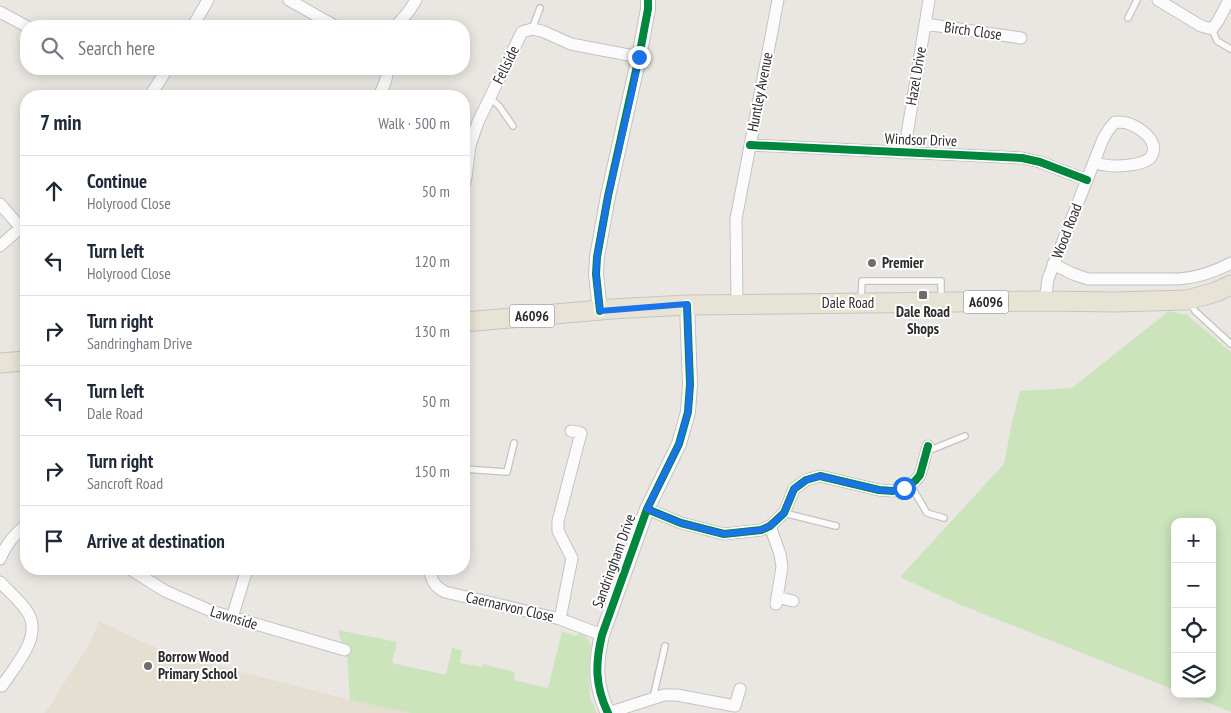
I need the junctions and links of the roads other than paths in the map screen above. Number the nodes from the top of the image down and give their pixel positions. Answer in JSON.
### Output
{"nodes":[{"id":1,"x":208,"y":0,"type":"edge"},
{"id":2,"x":288,"y":0,"type":"edge"},
{"id":3,"x":416,"y":0,"type":"edge"},
{"id":4,"x":648,"y":0,"type":"edge"},
{"id":5,"x":778,"y":0,"type":"edge"},
{"id":6,"x":929,"y":0,"type":"edge"},
{"id":7,"x":1136,"y":0,"type":"edge"},
{"id":8,"x":1158,"y":0,"type":"edge"},
{"id":9,"x":1229,"y":0,"type":"edge"},
{"id":10,"x":540,"y":8,"type":"dead end"},
{"id":11,"x":0,"y":12,"type":"edge"},
{"id":12,"x":1128,"y":18,"type":"dead end"},
{"id":13,"x":196,"y":20,"type":"edge"},
{"id":14,"x":324,"y":20,"type":"edge"},
{"id":15,"x":401,"y":20,"type":"edge"},
{"id":16,"x":20,"y":23,"type":"edge"},
{"id":17,"x":925,"y":24,"type":"junction"},
{"id":18,"x":532,"y":29,"type":"junction"},
{"id":19,"x":1212,"y":29,"type":"junction"},
{"id":20,"x":1021,"y":38,"type":"dead end"},
{"id":21,"x":1231,"y":48,"type":"edge"},
{"id":22,"x":639,"y":57,"type":"junction"},
{"id":23,"x":163,"y":75,"type":"edge"},
{"id":24,"x":387,"y":75,"type":"edge"},
{"id":25,"x":154,"y":90,"type":"edge"},
{"id":26,"x":381,"y":90,"type":"edge"},
{"id":27,"x":490,"y":98,"type":"junction"},
{"id":28,"x":514,"y":126,"type":"dead end"},
{"id":29,"x":470,"y":145,"type":"edge"},
{"id":30,"x":750,"y":145,"type":"junction"},
{"id":31,"x":904,"y":153,"type":"junction"},
{"id":32,"x":1094,"y":162,"type":"junction"},
{"id":33,"x":1087,"y":180,"type":"junction"},
{"id":34,"x":0,"y":204,"type":"edge"},
{"id":35,"x":20,"y":222,"type":"edge"},
{"id":36,"x":20,"y":228,"type":"edge"},
{"id":37,"x":0,"y":246,"type":"edge"},
{"id":38,"x":1231,"y":263,"type":"edge"},
{"id":39,"x":1054,"y":264,"type":"junction"},
{"id":40,"x":1231,"y":285,"type":"edge"},
{"id":41,"x":1188,"y":300,"type":"junction"},
{"id":42,"x":1045,"y":301,"type":"junction"},
{"id":43,"x":687,"y":304,"type":"junction"},
{"id":44,"x":738,"y":304,"type":"junction"},
{"id":45,"x":600,"y":311,"type":"junction"},
{"id":46,"x":470,"y":322,"type":"edge"},
{"id":47,"x":1231,"y":344,"type":"edge"},
{"id":48,"x":20,"y":361,"type":"edge"},
{"id":49,"x":0,"y":363,"type":"edge"},
{"id":50,"x":576,"y":432,"type":"dead end"},
{"id":51,"x":965,"y":436,"type":"dead end"},
{"id":52,"x":514,"y":443,"type":"dead end"},
{"id":53,"x":928,"y":448,"type":"joint"},
{"id":54,"x":470,"y":469,"type":"edge"},
{"id":55,"x":910,"y":484,"type":"junction"},
{"id":56,"x":647,"y":509,"type":"junction"},
{"id":57,"x":784,"y":513,"type":"junction"},
{"id":58,"x":944,"y":518,"type":"dead end"},
{"id":59,"x":770,"y":526,"type":"junction"},
{"id":60,"x":836,"y":526,"type":"dead end"},
{"id":61,"x":20,"y":530,"type":"edge"},
{"id":62,"x":0,"y":559,"type":"edge"},
{"id":63,"x":139,"y":575,"type":"edge"},
{"id":64,"x":245,"y":575,"type":"edge"},
{"id":65,"x":431,"y":575,"type":"edge"},
{"id":66,"x":0,"y":582,"type":"edge"},
{"id":67,"x":793,"y":601,"type":"dead end"},
{"id":68,"x":232,"y":618,"type":"junction"},
{"id":69,"x":560,"y":619,"type":"junction"},
{"id":70,"x":602,"y":635,"type":"junction"},
{"id":71,"x":665,"y":646,"type":"dead end"},
{"id":72,"x":345,"y":650,"type":"dead end"},
{"id":73,"x":3,"y":679,"type":"edge"},
{"id":74,"x":740,"y":689,"type":"dead end"},
{"id":75,"x":653,"y":698,"type":"junction"},
{"id":76,"x":608,"y":713,"type":"edge"}],
"edges":[{"from":1,"to":13,"type":"street"},
{"from":2,"to":14,"type":"street"},
{"from":3,"to":15,"type":"street"},
{"from":4,"to":22,"type":"street"},
{"from":5,"to":30,"type":"street","name":"Huntley Avenue"},
{"from":6,"to":17,"type":"street","name":"Hazel Drive"},
{"from":7,"to":12,"type":"lane"},
{"from":8,"to":19,"type":"street"},
{"from":9,"to":19,"type":"street"},
{"from":10,"to":18,"type":"lane"},
{"from":11,"to":16,"type":"street"},
{"from":17,"to":20,"type":"street","name":"Birch Close"},
{"from":17,"to":31,"type":"street","name":"Hazel Drive"},
{"from":18,"to":22,"type":"street"},
{"from":18,"to":27,"type":"street","name":"Fellside"},
{"from":19,"to":21,"type":"lane"},
{"from":22,"to":45,"type":"street"},
{"from":23,"to":25,"type":"street"},
{"from":24,"to":26,"type":"street"},
{"from":27,"to":28,"type":"lane"},
{"from":27,"to":29,"type":"street","name":"Fellside"},
{"from":30,"to":31,"type":"street","name":"Windsor Drive"},
{"from":30,"to":44,"type":"street","name":"Huntley Avenue"},
{"from":31,"to":33,"type":"street","name":"Windsor Drive"},
{"from":32,"to":32,"type":"street","name":"Wood Road"},
{"from":32,"to":33,"type":"street","name":"Wood Road"},
{"from":33,"to":39,"type":"street","name":"Wood Road"},
{"from":34,"to":35,"type":"street"},
{"from":36,"to":37,"type":"street"},
{"from":38,"to":39,"type":"street"},
{"from":39,"to":42,"type":"street","name":"Wood Road"},
{"from":40,"to":41,"type":"main road","name":"Dale Road","number":"A6096"},
{"from":41,"to":42,"type":"main road","name":"Dale Road","number":"A6096"},
{"from":41,"to":47,"type":"lane"},
{"from":42,"to":44,"type":"main road","name":"Dale Road","number":"A6096"},
{"from":43,"to":44,"type":"main road","name":"Dale Road","number":"A6096"},
{"from":43,"to":45,"type":"main road","name":"Dale Road","number":"A6096"},
{"from":43,"to":56,"type":"street","name":"Sandringham Drive"},
{"from":45,"to":46,"type":"main road","name":"Dale Road","number":"A6096"},
{"from":48,"to":49,"type":"main road"},
{"from":50,"to":69,"type":"street"},
{"from":51,"to":53,"type":"lane"},
{"from":52,"to":54,"type":"lane"},
{"from":53,"to":55,"type":"street"},
{"from":55,"to":57,"type":"street"},
{"from":55,"to":58,"type":"lane"},
{"from":56,"to":59,"type":"street"},
{"from":56,"to":70,"type":"street","name":"Sandringham Drive"},
{"from":57,"to":59,"type":"street"},
{"from":57,"to":60,"type":"lane"},
{"from":59,"to":67,"type":"street"},
{"from":61,"to":62,"type":"street"},
{"from":63,"to":68,"type":"street","name":"Lawnside"},
{"from":64,"to":68,"type":"street"},
{"from":65,"to":69,"type":"street","name":"Caernarvon Close"},
{"from":66,"to":73,"type":"street"},
{"from":68,"to":72,"type":"street","name":"Lawnside"},
{"from":69,"to":70,"type":"street","name":"Caernarvon Close"},
{"from":70,"to":76,"type":"street","name":"Sandringham Drive"},
{"from":71,"to":75,"type":"lane"},
{"from":74,"to":75,"type":"street"},
{"from":75,"to":76,"type":"street"}]}
